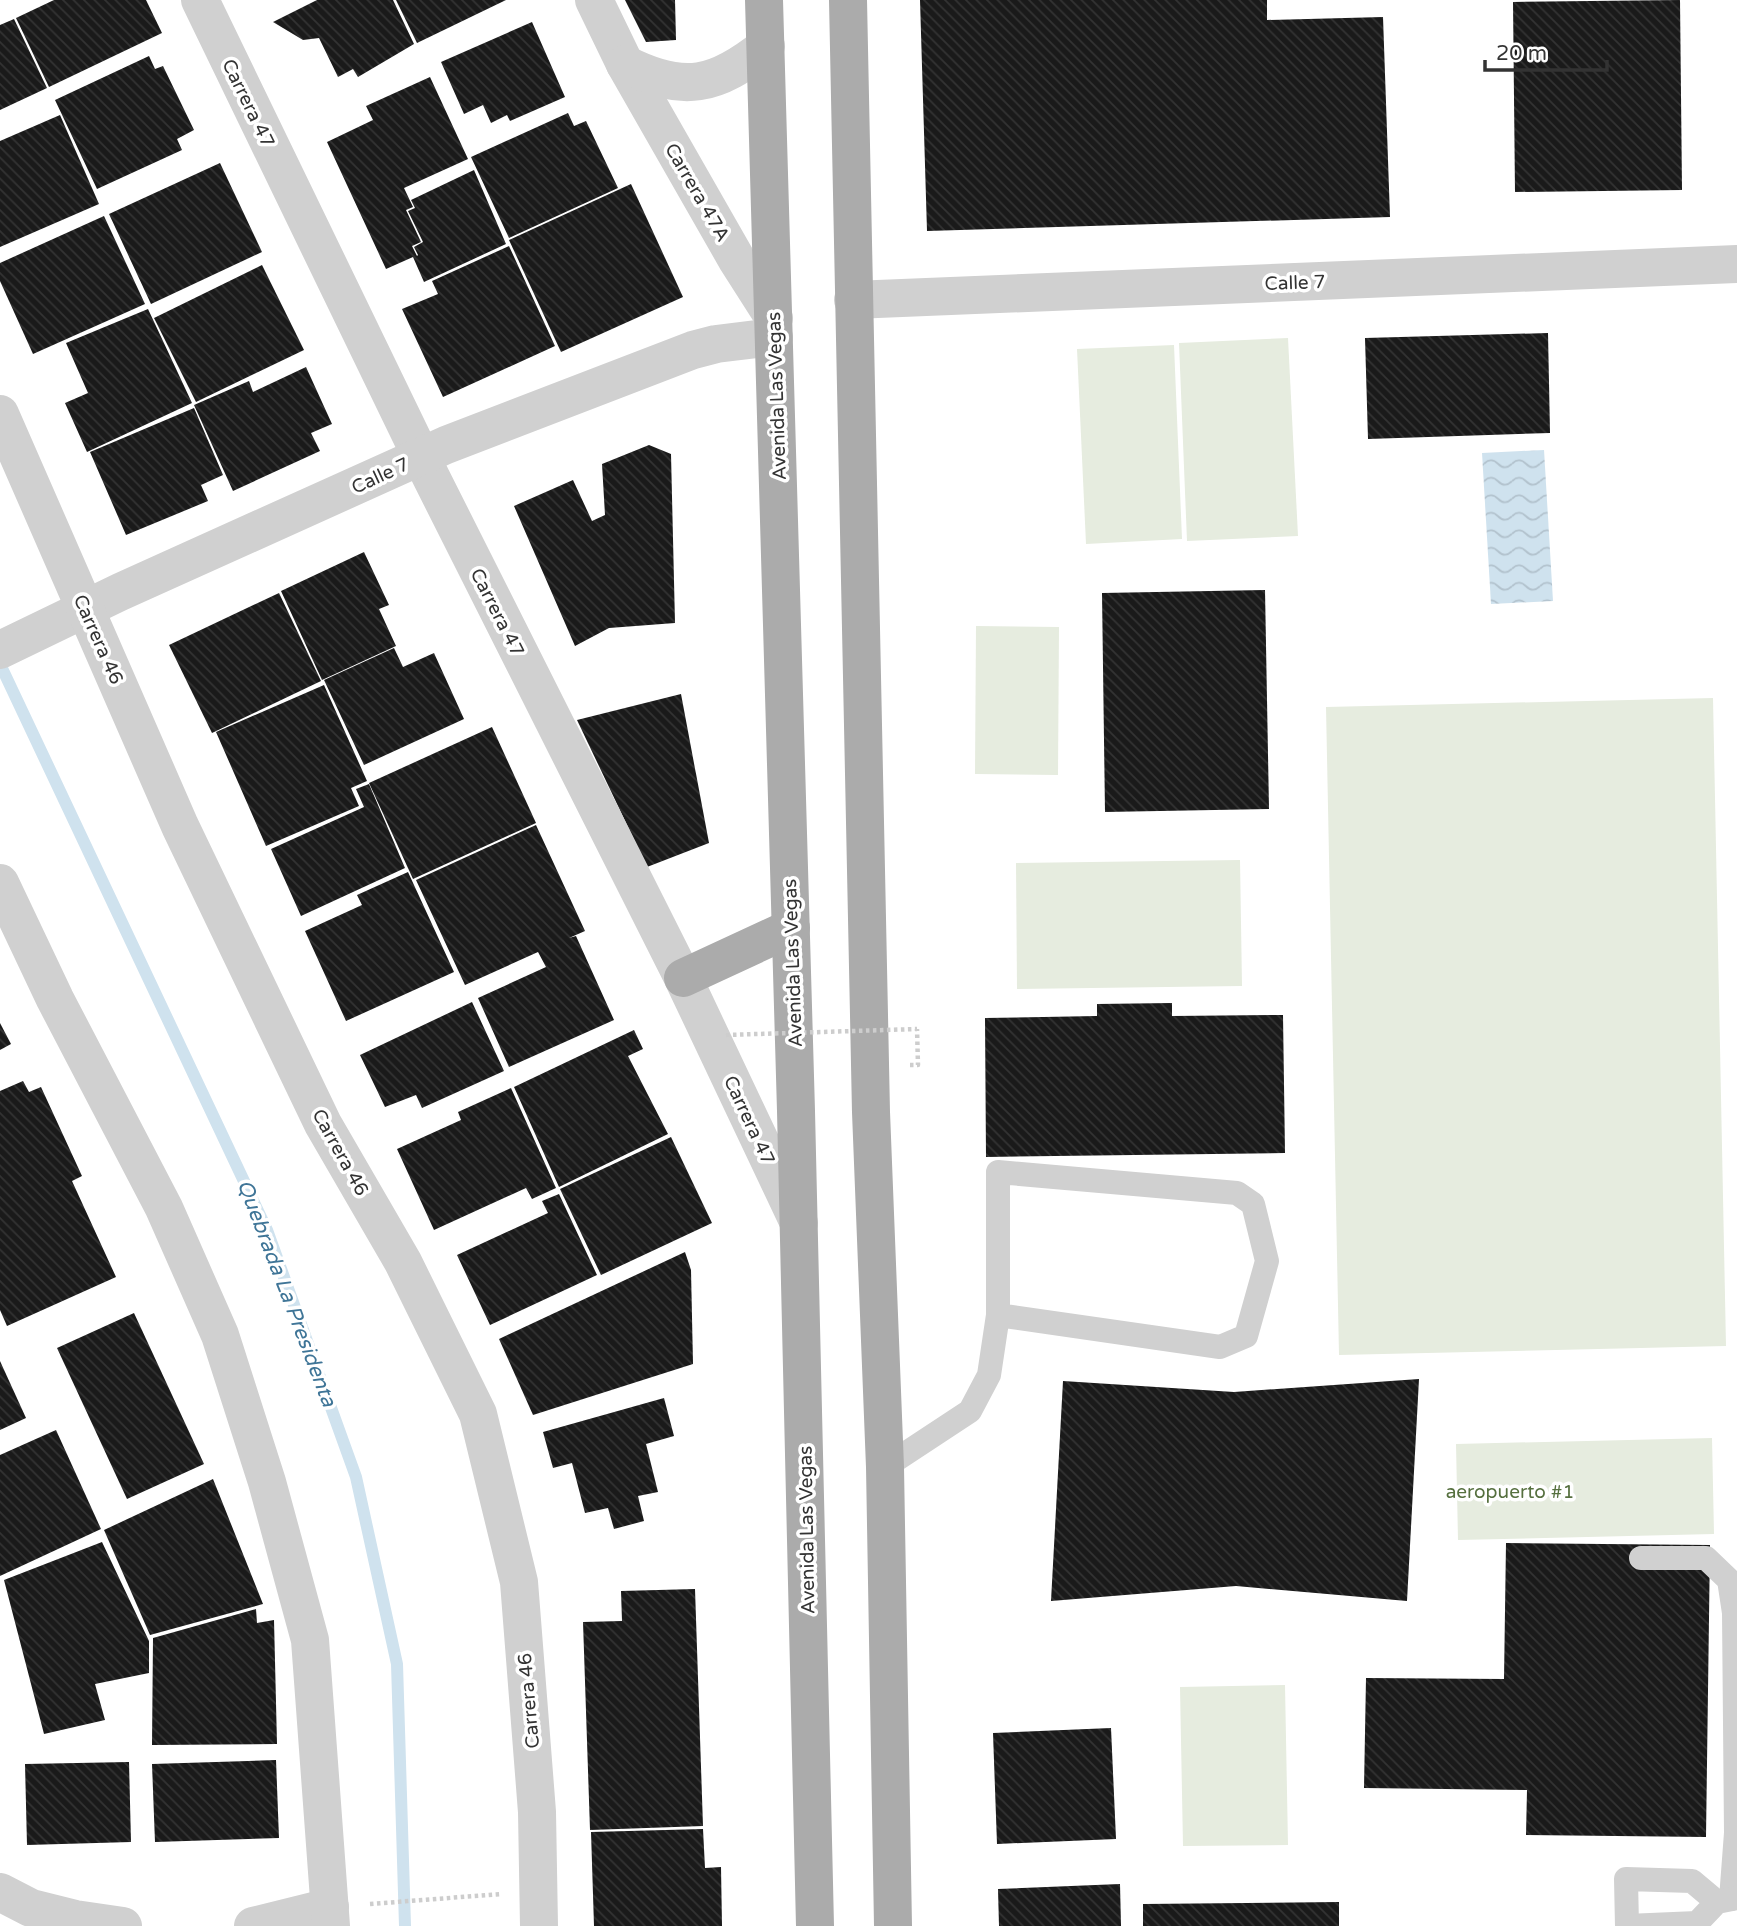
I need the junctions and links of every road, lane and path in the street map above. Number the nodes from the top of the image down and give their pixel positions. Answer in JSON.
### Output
{"nodes":[{"id":1,"x":200,"y":0,"type":"edge"},
{"id":2,"x":594,"y":0,"type":"edge"},
{"id":3,"x":764,"y":0,"type":"edge"},
{"id":4,"x":848,"y":0,"type":"edge"},
{"id":5,"x":766,"y":46,"type":"junction"},
{"id":6,"x":625,"y":64,"type":"junction"},
{"id":7,"x":1737,"y":264,"type":"edge"},
{"id":8,"x":852,"y":300,"type":"junction"},
{"id":9,"x":774,"y":327,"type":"junction"},
{"id":10,"x":0,"y":414,"type":"edge"},
{"id":11,"x":420,"y":456,"type":"junction"},
{"id":12,"x":86,"y":609,"type":"junction"},
{"id":13,"x":0,"y":650,"type":"edge"},
{"id":14,"x":0,"y":883,"type":"edge"},
{"id":15,"x":791,"y":928,"type":"junction"},
{"id":16,"x":683,"y":978,"type":"junction"},
{"id":17,"x":917,"y":1029,"type":"dead end"},
{"id":18,"x":794,"y":1033,"type":"junction"},
{"id":19,"x":726,"y":1035,"type":"dead end"},
{"id":20,"x":799,"y":1223,"type":"junction"},
{"id":21,"x":998,"y":1315,"type":"junction"},
{"id":22,"x":885,"y":1468,"type":"junction"},
{"id":23,"x":1641,"y":1558,"type":"dead end"},
{"id":24,"x":0,"y":1892,"type":"edge"},
{"id":25,"x":463,"y":1897,"type":"dead end"},
{"id":26,"x":1728,"y":1900,"type":"edge"},
{"id":27,"x":371,"y":1904,"type":"dead end"},
{"id":28,"x":331,"y":1917,"type":"edge"},
{"id":29,"x":123,"y":1926,"type":"edge"},
{"id":30,"x":253,"y":1926,"type":"edge"},
{"id":31,"x":538,"y":1926,"type":"edge"},
{"id":32,"x":815,"y":1926,"type":"edge"},
{"id":33,"x":893,"y":1926,"type":"edge"}],
"edges":[{"from":1,"to":11,"type":"street","name":"Carrera 47"},
{"from":2,"to":6,"type":"street","name":"Carrera 47A"},
{"from":3,"to":5,"type":"main road","name":"Avenida Las Vegas"},
{"from":4,"to":8,"type":"main road"},
{"from":5,"to":6,"type":"street"},
{"from":5,"to":9,"type":"main road","name":"Avenida Las Vegas"},
{"from":6,"to":9,"type":"street","name":"Carrera 47A"},
{"from":7,"to":8,"type":"street","name":"Calle 7"},
{"from":8,"to":22,"type":"main road"},
{"from":9,"to":11,"type":"street","name":"Calle 7"},
{"from":9,"to":15,"type":"main road","name":"Avenida Las Vegas"},
{"from":10,"to":12,"type":"street","name":"Carrera 46"},
{"from":11,"to":12,"type":"street","name":"Calle 7"},
{"from":11,"to":16,"type":"street","name":"Carrera 47"},
{"from":12,"to":13,"type":"street","name":"Calle 7"},
{"from":12,"to":31,"type":"street","name":"Carrera 46"},
{"from":14,"to":28,"type":"street"},
{"from":15,"to":16,"type":"main road"},
{"from":15,"to":18,"type":"main road","name":"Avenida Las Vegas"},
{"from":16,"to":20,"type":"street","name":"Carrera 47"},
{"from":17,"to":18,"type":"path","bridge":true},
{"from":18,"to":19,"type":"path","bridge":true},
{"from":18,"to":20,"type":"main road","name":"Avenida Las Vegas"},
{"from":20,"to":32,"type":"main road","name":"Avenida Las Vegas"},
{"from":21,"to":21,"type":"lane"},
{"from":21,"to":22,"type":"lane"},
{"from":22,"to":33,"type":"main road"},
{"from":23,"to":26,"type":"lane"},
{"from":24,"to":29,"type":"street"},
{"from":25,"to":27,"type":"path"},
{"from":28,"to":30,"type":"street"}]}
